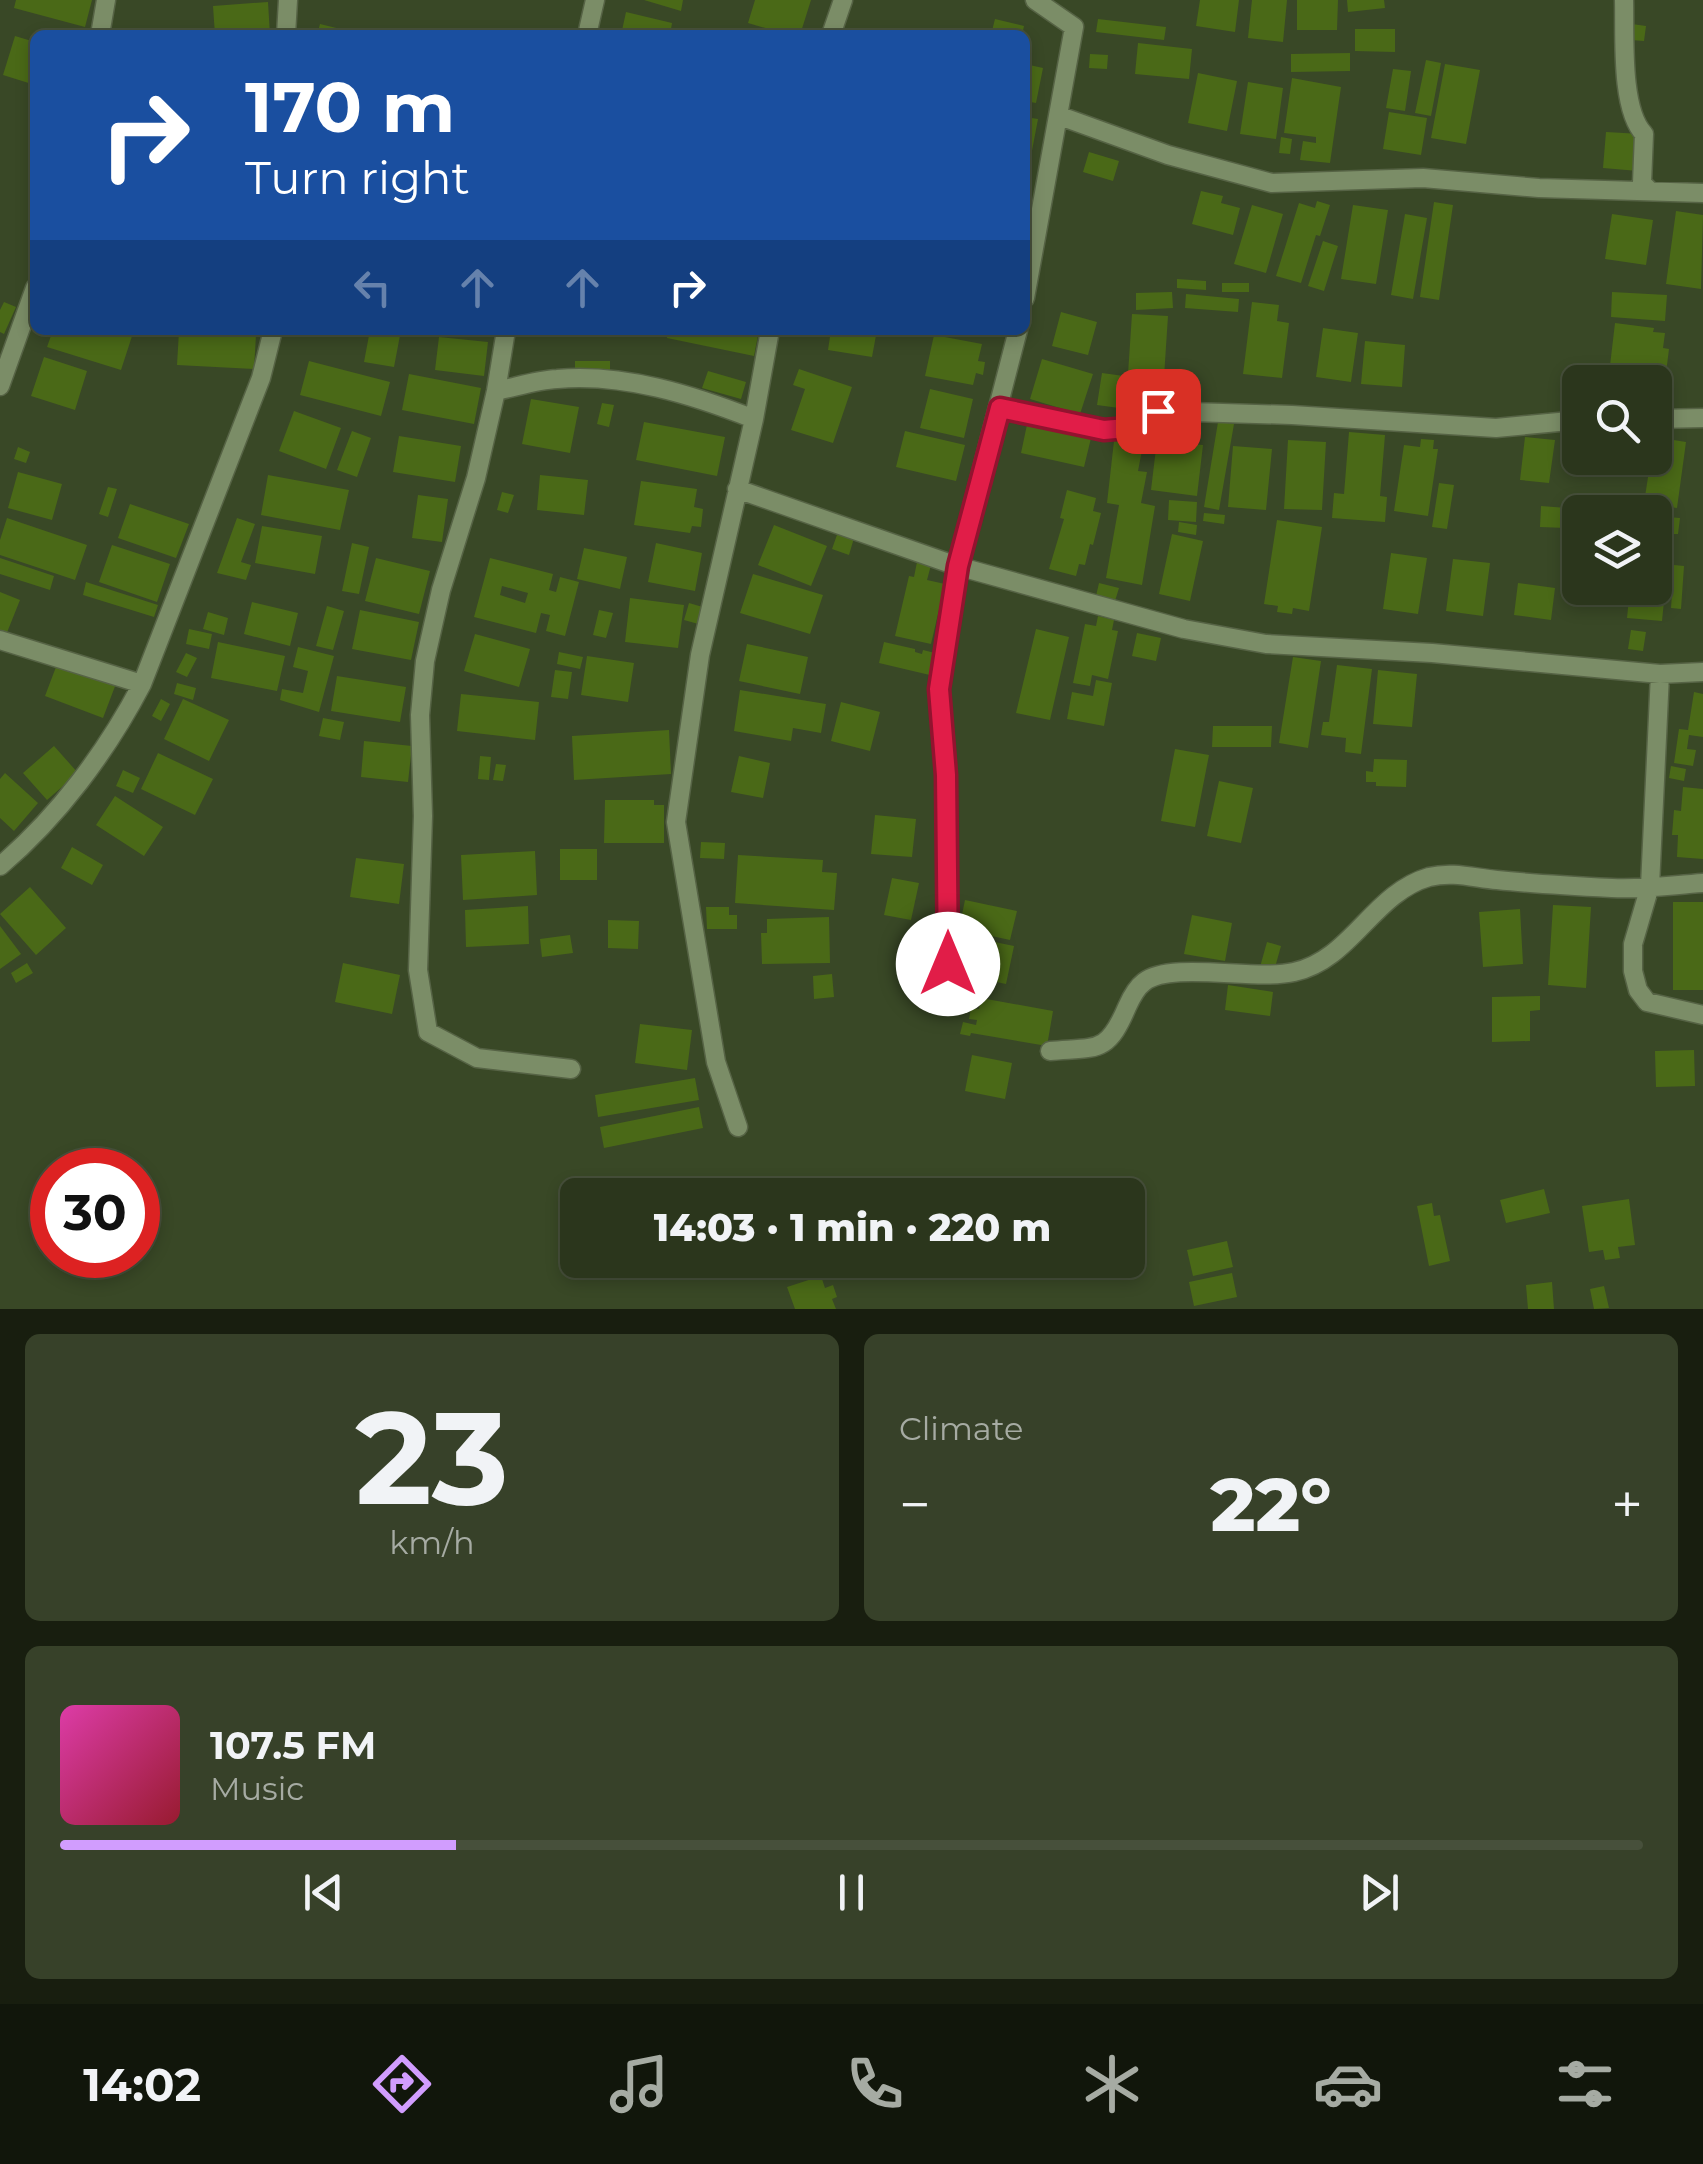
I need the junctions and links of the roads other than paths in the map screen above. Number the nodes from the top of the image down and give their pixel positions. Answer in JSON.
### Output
{"nodes":[{"id":1,"x":106,"y":0,"type":"edge"},
{"id":2,"x":288,"y":0,"type":"edge"},
{"id":3,"x":595,"y":0,"type":"edge"},
{"id":4,"x":843,"y":0,"type":"edge"},
{"id":5,"x":1035,"y":0,"type":"edge"},
{"id":6,"x":1624,"y":0,"type":"edge"},
{"id":7,"x":101,"y":30,"type":"edge"},
{"id":8,"x":286,"y":30,"type":"edge"},
{"id":9,"x":588,"y":30,"type":"edge"},
{"id":10,"x":833,"y":30,"type":"edge"},
{"id":11,"x":1060,"y":116,"type":"junction"},
{"id":12,"x":1650,"y":190,"type":"junction"},
{"id":13,"x":1703,"y":193,"type":"edge"},
{"id":14,"x":1030,"y":272,"type":"edge"},
{"id":15,"x":30,"y":302,"type":"edge"},
{"id":16,"x":272,"y":335,"type":"edge"},
{"id":17,"x":505,"y":335,"type":"edge"},
{"id":18,"x":769,"y":335,"type":"edge"},
{"id":19,"x":1017,"y":335,"type":"edge"},
{"id":20,"x":0,"y":386,"type":"edge"},
{"id":21,"x":496,"y":392,"type":"junction"},
{"id":22,"x":1000,"y":408,"type":"junction"},
{"id":23,"x":1703,"y":418,"type":"edge"},
{"id":24,"x":754,"y":419,"type":"junction"},
{"id":25,"x":1672,"y":419,"type":"edge"},
{"id":26,"x":1562,"y":422,"type":"edge"},
{"id":27,"x":737,"y":489,"type":"junction"},
{"id":28,"x":958,"y":566,"type":"junction"},
{"id":29,"x":0,"y":640,"type":"edge"},
{"id":30,"x":1703,"y":672,"type":"edge"},
{"id":31,"x":1660,"y":674,"type":"junction"},
{"id":32,"x":142,"y":684,"type":"junction"},
{"id":33,"x":0,"y":866,"type":"edge"},
{"id":34,"x":1703,"y":884,"type":"edge"},
{"id":35,"x":1650,"y":886,"type":"junction"},
{"id":36,"x":948,"y":964,"type":"dead end"},
{"id":37,"x":1703,"y":1015,"type":"edge"},
{"id":38,"x":1050,"y":1050,"type":"dead end"},
{"id":39,"x":571,"y":1069,"type":"dead end"},
{"id":40,"x":738,"y":1127,"type":"dead end"}],
"edges":[{"from":1,"to":7,"type":"street"},
{"from":2,"to":8,"type":"street"},
{"from":3,"to":9,"type":"street"},
{"from":4,"to":10,"type":"street"},
{"from":5,"to":11,"type":"street"},
{"from":6,"to":12,"type":"street"},
{"from":11,"to":12,"type":"street"},
{"from":11,"to":14,"type":"street"},
{"from":12,"to":13,"type":"street"},
{"from":15,"to":20,"type":"street"},
{"from":16,"to":32,"type":"street"},
{"from":17,"to":21,"type":"street"},
{"from":18,"to":24,"type":"street"},
{"from":19,"to":22,"type":"street"},
{"from":21,"to":24,"type":"street"},
{"from":21,"to":39,"type":"street"},
{"from":22,"to":26,"type":"street"},
{"from":22,"to":28,"type":"street"},
{"from":23,"to":25,"type":"street"},
{"from":24,"to":27,"type":"street"},
{"from":27,"to":28,"type":"street"},
{"from":27,"to":40,"type":"street"},
{"from":28,"to":31,"type":"street"},
{"from":28,"to":36,"type":"street"},
{"from":29,"to":32,"type":"street"},
{"from":30,"to":31,"type":"street"},
{"from":31,"to":35,"type":"street"},
{"from":32,"to":33,"type":"street"},
{"from":34,"to":35,"type":"street"},
{"from":35,"to":37,"type":"street"},
{"from":35,"to":38,"type":"street"}]}
